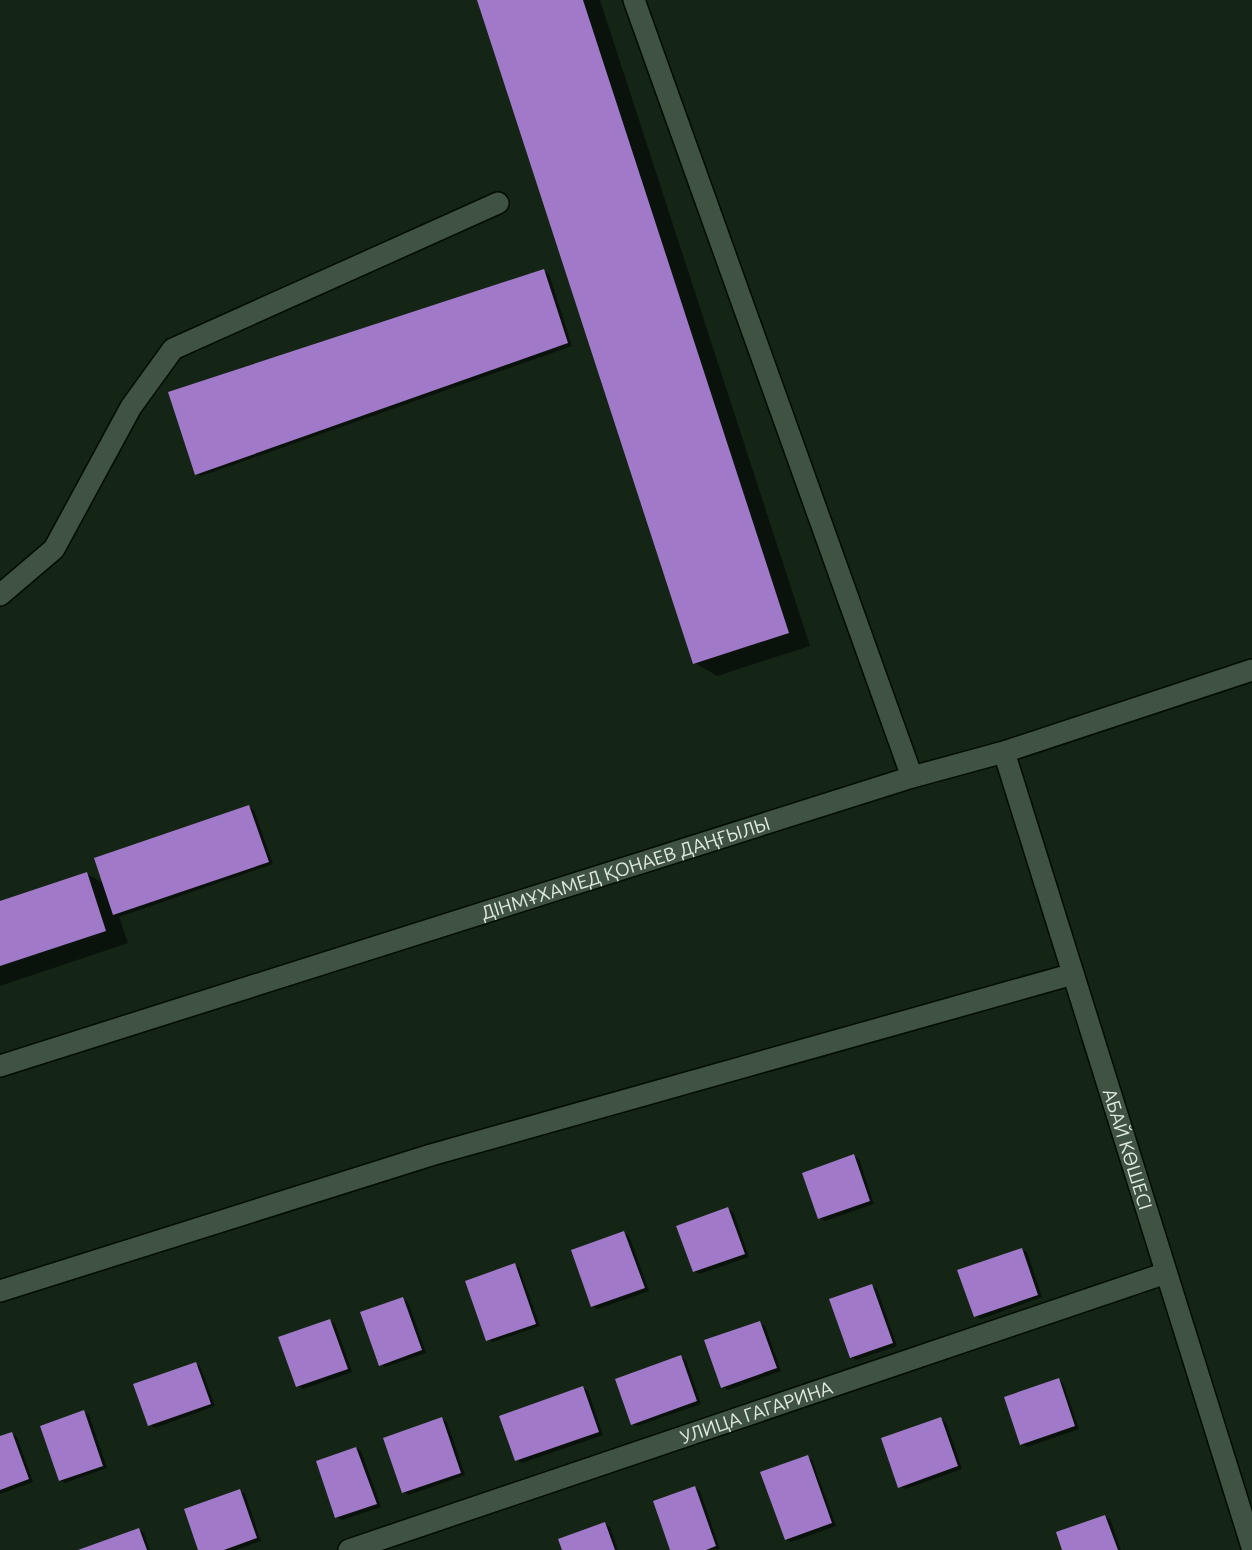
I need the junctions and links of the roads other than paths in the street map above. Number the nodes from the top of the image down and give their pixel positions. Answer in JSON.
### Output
{"nodes":[{"id":1,"x":634,"y":0,"type":"edge"},
{"id":2,"x":498,"y":204,"type":"dead end"},
{"id":3,"x":0,"y":595,"type":"edge"},
{"id":4,"x":1252,"y":670,"type":"edge"},
{"id":5,"x":1004,"y":752,"type":"junction"},
{"id":6,"x":912,"y":777,"type":"junction"},
{"id":7,"x":1073,"y":974,"type":"junction"},
{"id":8,"x":0,"y":1066,"type":"edge"},
{"id":9,"x":1166,"y":1273,"type":"junction"},
{"id":10,"x":0,"y":1291,"type":"edge"},
{"id":11,"x":1252,"y":1546,"type":"edge"},
{"id":12,"x":349,"y":1550,"type":"edge"},
{"id":13,"x":1236,"y":1550,"type":"edge"}],
"edges":[{"from":1,"to":6,"type":"street"},
{"from":2,"to":3,"type":"street"},
{"from":4,"to":5,"type":"street","name":"ДІНМҰХАМЕД ҚОНАЕВ ДАҢҒЫЛЫ"},
{"from":5,"to":6,"type":"street","name":"ДІНМҰХАМЕД ҚОНАЕВ ДАҢҒЫЛЫ"},
{"from":5,"to":7,"type":"street","name":"АБАЙ КӨШЕСІ"},
{"from":6,"to":8,"type":"street","name":"ДІНМҰХАМЕД ҚОНАЕВ ДАҢҒЫЛЫ"},
{"from":7,"to":9,"type":"street","name":"АБАЙ КӨШЕСІ"},
{"from":7,"to":10,"type":"street"},
{"from":9,"to":11,"type":"street","name":"АБАЙ КӨШЕСІ"},
{"from":9,"to":12,"type":"street","name":"УЛИЦА ГАГАРИНА"},
{"from":11,"to":13,"type":"street"}]}
